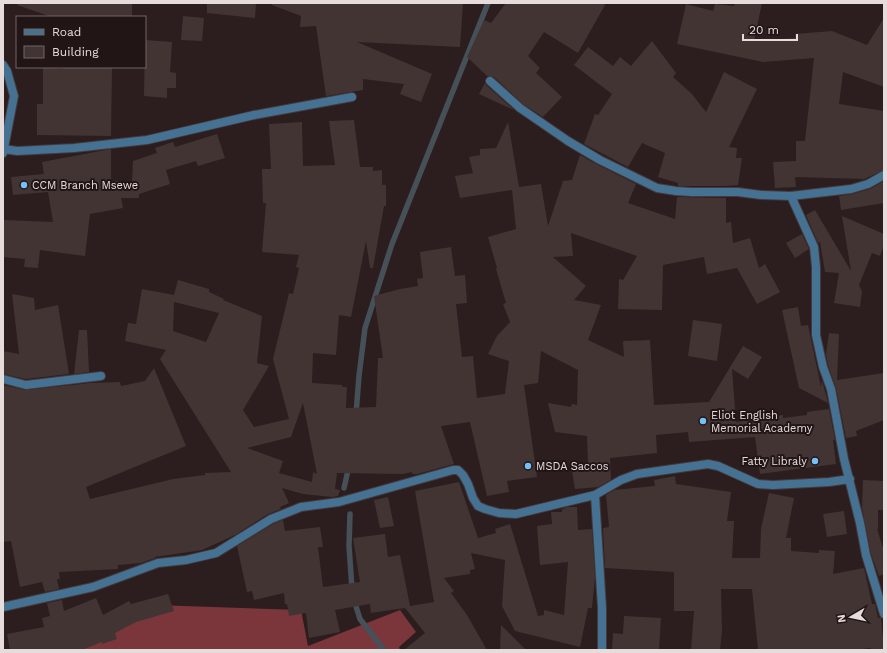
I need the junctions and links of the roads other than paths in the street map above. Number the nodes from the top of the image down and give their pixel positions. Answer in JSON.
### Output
{"nodes":[{"id":1,"x":3,"y":65,"type":"edge"},
{"id":2,"x":490,"y":81,"type":"dead end"},
{"id":3,"x":352,"y":97,"type":"dead end"},
{"id":4,"x":4,"y":151,"type":"edge"},
{"id":5,"x":884,"y":175,"type":"edge"},
{"id":6,"x":791,"y":196,"type":"junction"},
{"id":7,"x":101,"y":376,"type":"dead end"},
{"id":8,"x":3,"y":379,"type":"edge"},
{"id":9,"x":850,"y":479,"type":"junction"},
{"id":10,"x":595,"y":495,"type":"junction"},
{"id":11,"x":3,"y":607,"type":"edge"},
{"id":12,"x":884,"y":614,"type":"edge"},
{"id":13,"x":602,"y":650,"type":"edge"}],
"edges":[{"from":1,"to":4,"type":"street"},
{"from":2,"to":6,"type":"street"},
{"from":3,"to":4,"type":"street"},
{"from":5,"to":6,"type":"street"},
{"from":6,"to":9,"type":"street"},
{"from":7,"to":8,"type":"street"},
{"from":9,"to":10,"type":"street"},
{"from":9,"to":12,"type":"street"},
{"from":10,"to":11,"type":"street"},
{"from":10,"to":13,"type":"street"}]}
